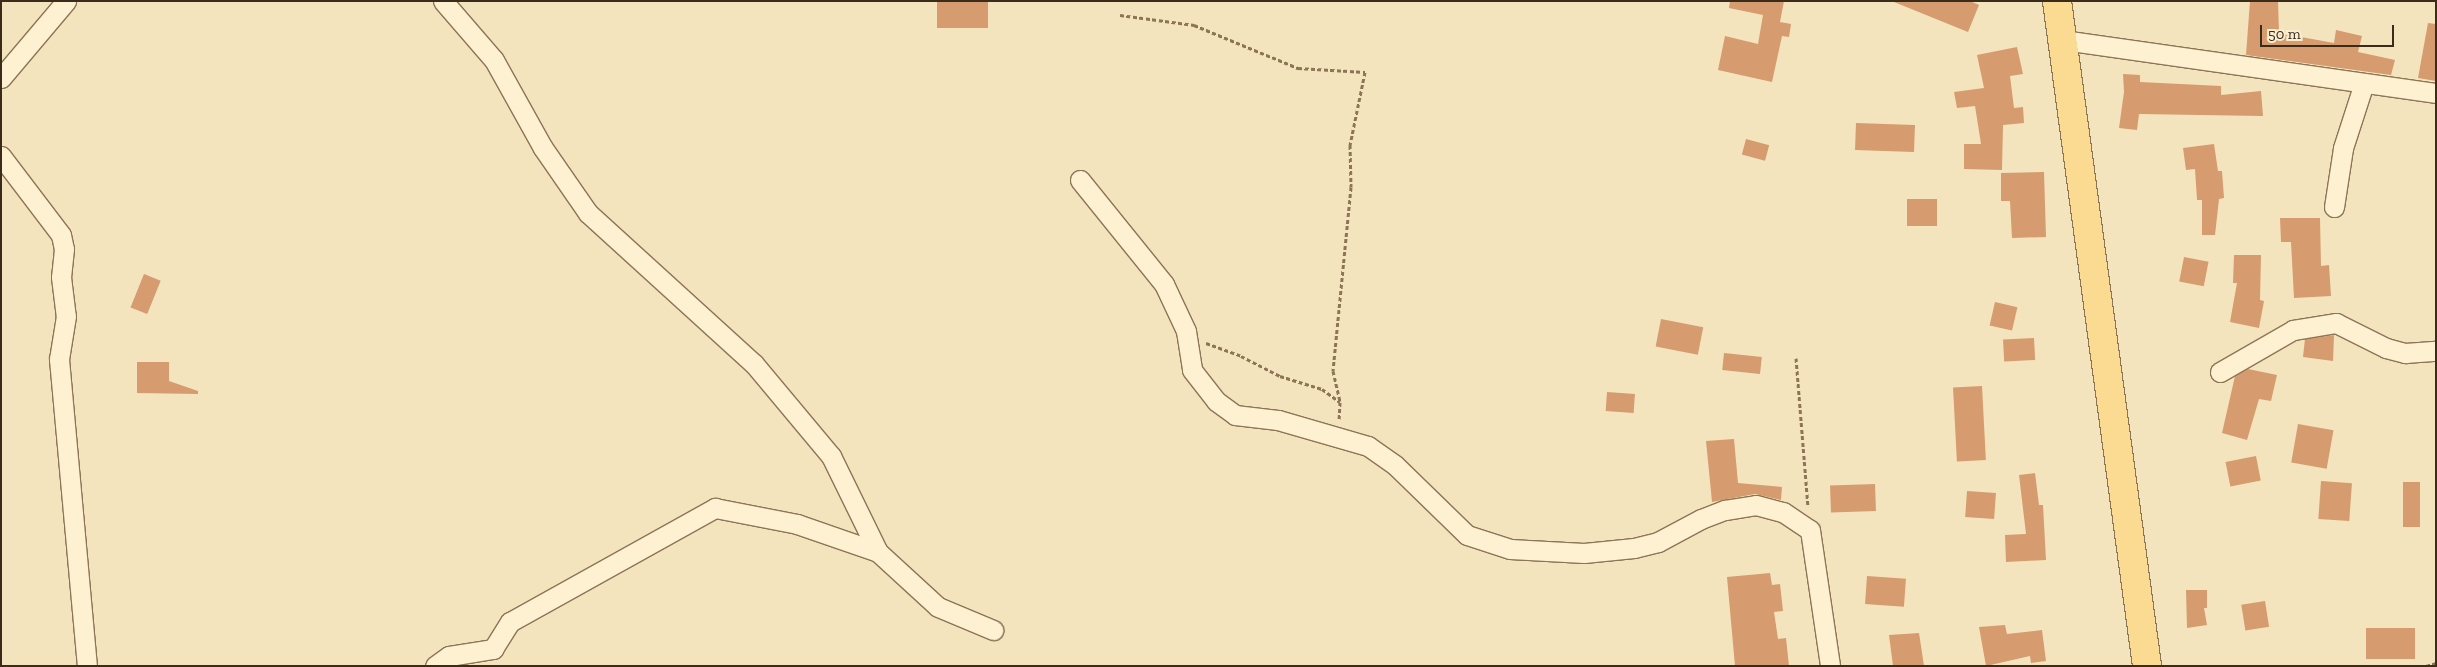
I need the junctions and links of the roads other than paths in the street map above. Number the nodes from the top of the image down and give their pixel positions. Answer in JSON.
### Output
{"nodes":[{"id":1,"x":66,"y":1,"type":"edge"},
{"id":2,"x":443,"y":1,"type":"edge"},
{"id":3,"x":2057,"y":1,"type":"edge"},
{"id":4,"x":2063,"y":40,"type":"junction"},
{"id":5,"x":1,"y":78,"type":"edge"},
{"id":6,"x":2364,"y":83,"type":"junction"},
{"id":7,"x":2436,"y":93,"type":"edge"},
{"id":8,"x":1,"y":156,"type":"edge"},
{"id":9,"x":1080,"y":180,"type":"dead end"},
{"id":10,"x":2334,"y":207,"type":"dead end"},
{"id":11,"x":2436,"y":351,"type":"edge"},
{"id":12,"x":2220,"y":372,"type":"dead end"},
{"id":13,"x":878,"y":552,"type":"junction"},
{"id":14,"x":993,"y":630,"type":"dead end"},
{"id":15,"x":87,"y":666,"type":"edge"},
{"id":16,"x":435,"y":666,"type":"edge"},
{"id":17,"x":1830,"y":666,"type":"edge"},
{"id":18,"x":2147,"y":666,"type":"edge"}],
"edges":[{"from":1,"to":5,"type":"street"},
{"from":2,"to":13,"type":"street"},
{"from":3,"to":4,"type":"main road"},
{"from":4,"to":6,"type":"street"},
{"from":4,"to":18,"type":"main road"},
{"from":6,"to":7,"type":"street"},
{"from":6,"to":10,"type":"street"},
{"from":8,"to":15,"type":"street"},
{"from":9,"to":17,"type":"street"},
{"from":11,"to":12,"type":"street"},
{"from":13,"to":14,"type":"street"},
{"from":13,"to":16,"type":"street"}]}
